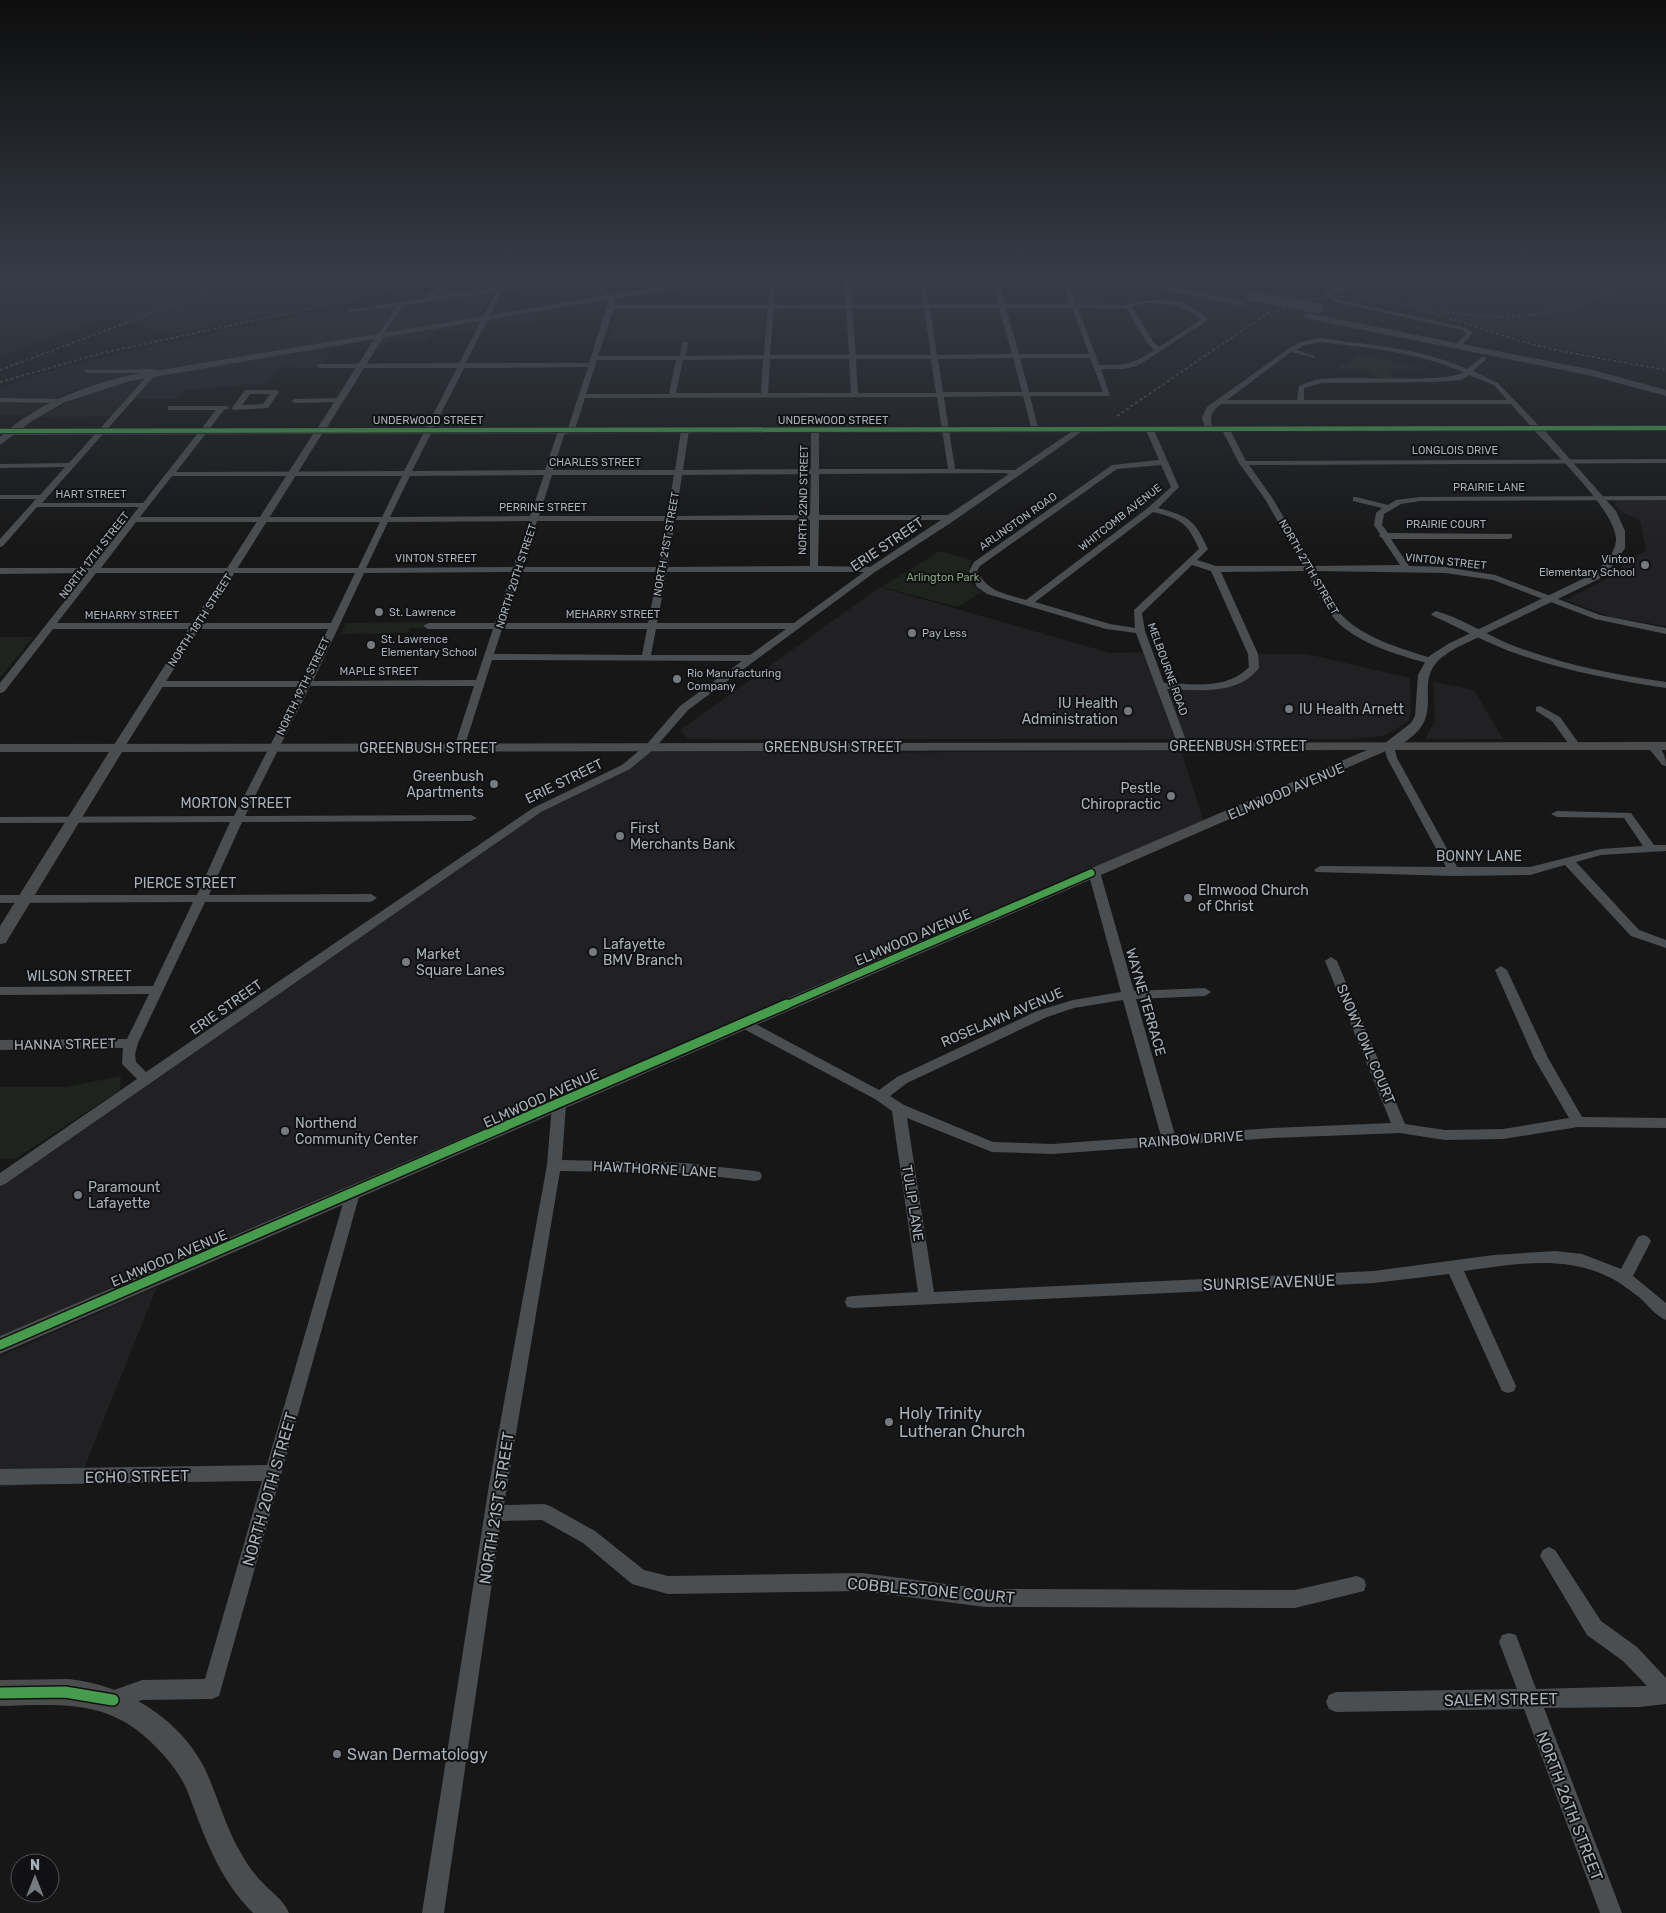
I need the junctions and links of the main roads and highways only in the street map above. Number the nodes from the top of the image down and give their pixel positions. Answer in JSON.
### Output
{"nodes":[{"id":1,"x":195,"y":366,"type":"edge"},
{"id":2,"x":1556,"y":366,"type":"edge"},
{"id":3,"x":1595,"y":366,"type":"edge"},
{"id":4,"x":1666,"y":384,"type":"edge"},
{"id":5,"x":1666,"y":393,"type":"edge"},
{"id":6,"x":5,"y":432,"type":"edge"},
{"id":7,"x":0,"y":442,"type":"edge"},
{"id":8,"x":1389,"y":746,"type":"junction"},
{"id":9,"x":1659,"y":746,"type":"edge"},
{"id":10,"x":0,"y":748,"type":"edge"},
{"id":11,"x":118,"y":748,"type":"junction"},
{"id":12,"x":0,"y":939,"type":"edge"},
{"id":13,"x":0,"y":1344,"type":"edge"},
{"id":14,"x":0,"y":1693,"type":"edge"},
{"id":15,"x":275,"y":1913,"type":"edge"}],
"edges":[{"from":1,"to":6,"type":"main road"},
{"from":2,"to":5,"type":"main road"},
{"from":3,"to":4,"type":"main road","bridge":true},
{"from":6,"to":7,"type":"main road"},
{"from":8,"to":9,"type":"main road","name":"GREENBUSH STREET"},
{"from":8,"to":11,"type":"main road","name":"GREENBUSH STREET"},
{"from":8,"to":13,"type":"main road","name":"ELMWOOD AVENUE"},
{"from":10,"to":11,"type":"main road","name":"GREENBUSH STREET"},
{"from":11,"to":12,"type":"main road","name":"NORTH 18TH STREET"},
{"from":14,"to":15,"type":"main road"}]}
